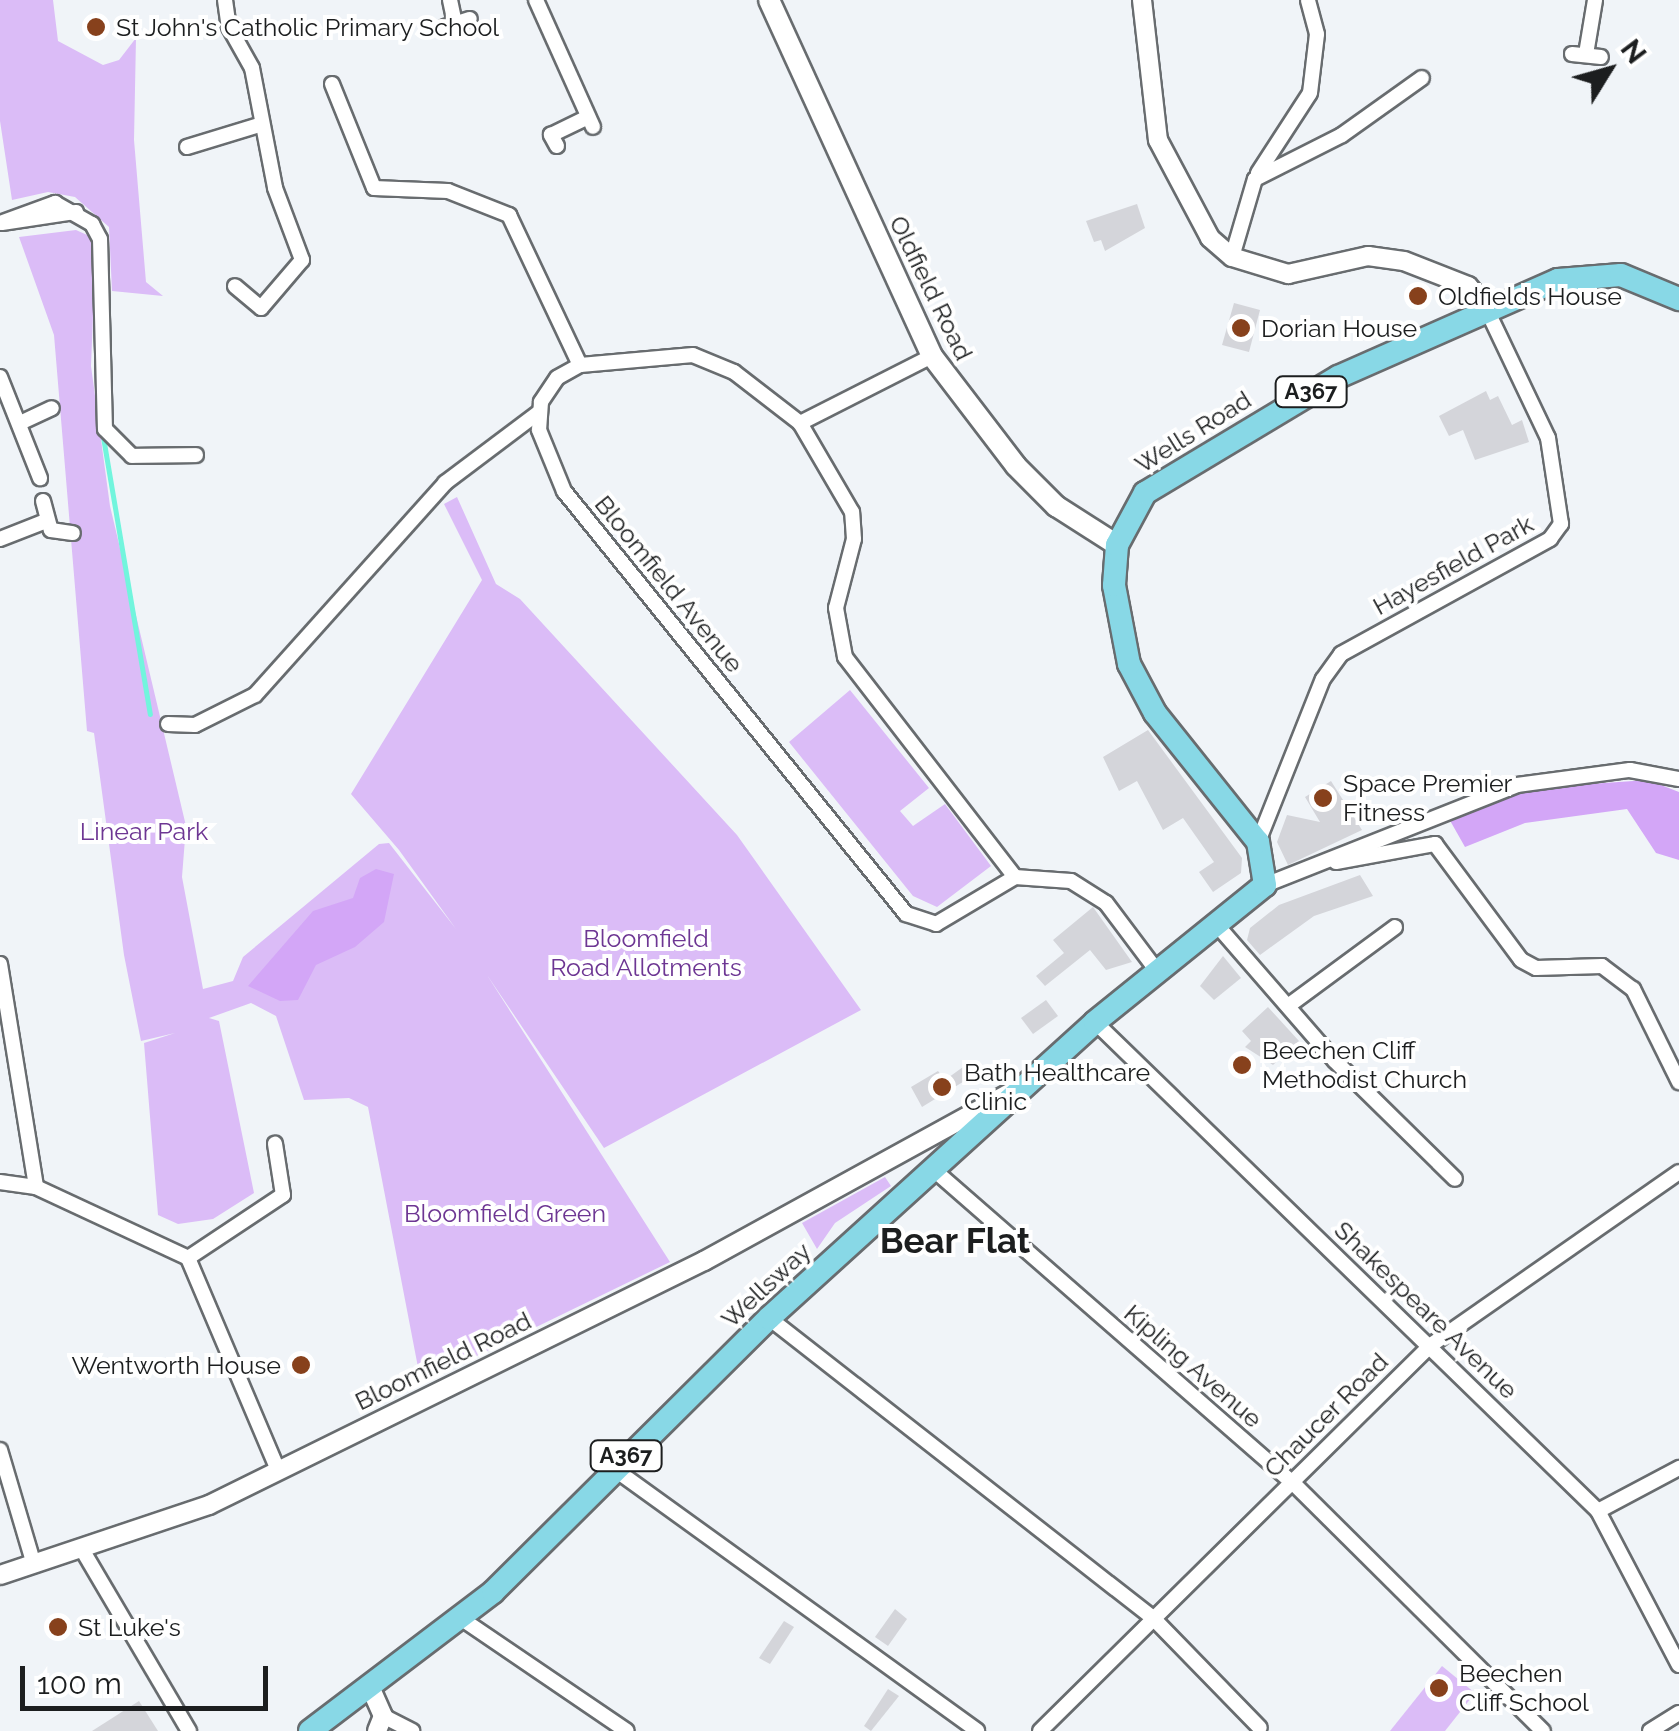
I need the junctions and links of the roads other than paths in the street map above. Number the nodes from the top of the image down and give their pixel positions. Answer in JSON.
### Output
{"nodes":[{"id":1,"x":225,"y":0,"type":"edge"},
{"id":2,"x":450,"y":0,"type":"edge"},
{"id":3,"x":536,"y":0,"type":"edge"},
{"id":4,"x":769,"y":0,"type":"edge"},
{"id":5,"x":1142,"y":0,"type":"edge"},
{"id":6,"x":1308,"y":0,"type":"edge"},
{"id":7,"x":1595,"y":0,"type":"edge"},
{"id":8,"x":456,"y":23,"type":"dead end"},
{"id":9,"x":1586,"y":55,"type":"dead end"},
{"id":10,"x":1423,"y":78,"type":"dead end"},
{"id":11,"x":332,"y":84,"type":"dead end"},
{"id":12,"x":262,"y":124,"type":"junction"},
{"id":13,"x":557,"y":146,"type":"dead end"},
{"id":14,"x":187,"y":147,"type":"dead end"},
{"id":15,"x":1255,"y":179,"type":"junction"},
{"id":16,"x":1,"y":223,"type":"edge"},
{"id":17,"x":1232,"y":257,"type":"junction"},
{"id":18,"x":235,"y":286,"type":"dead end"},
{"id":19,"x":1679,"y":298,"type":"edge"},
{"id":20,"x":1486,"y":307,"type":"junction"},
{"id":21,"x":932,"y":356,"type":"junction"},
{"id":22,"x":580,"y":364,"type":"junction"},
{"id":23,"x":0,"y":377,"type":"edge"},
{"id":24,"x":52,"y":408,"type":"dead end"},
{"id":25,"x":538,"y":414,"type":"junction"},
{"id":26,"x":20,"y":423,"type":"junction"},
{"id":27,"x":800,"y":423,"type":"junction"},
{"id":28,"x":196,"y":455,"type":"dead end"},
{"id":29,"x":40,"y":478,"type":"dead end"},
{"id":30,"x":43,"y":501,"type":"dead end"},
{"id":31,"x":46,"y":522,"type":"junction"},
{"id":32,"x":73,"y":533,"type":"dead end"},
{"id":33,"x":0,"y":539,"type":"edge"},
{"id":34,"x":1117,"y":545,"type":"junction"},
{"id":35,"x":168,"y":724,"type":"dead end"},
{"id":36,"x":1679,"y":780,"type":"edge"},
{"id":37,"x":1258,"y":842,"type":"junction"},
{"id":38,"x":1336,"y":862,"type":"junction"},
{"id":39,"x":1015,"y":877,"type":"junction"},
{"id":40,"x":1265,"y":885,"type":"junction"},
{"id":41,"x":1216,"y":924,"type":"junction"},
{"id":42,"x":1395,"y":927,"type":"dead end"},
{"id":43,"x":0,"y":964,"type":"edge"},
{"id":44,"x":1157,"y":971,"type":"junction"},
{"id":45,"x":1288,"y":1006,"type":"junction"},
{"id":46,"x":1095,"y":1022,"type":"junction"},
{"id":47,"x":1679,"y":1082,"type":"edge"},
{"id":48,"x":1023,"y":1086,"type":"junction"},
{"id":49,"x":276,"y":1144,"type":"dead end"},
{"id":50,"x":892,"y":1156,"type":"junction"},
{"id":51,"x":934,"y":1170,"type":"junction"},
{"id":52,"x":1679,"y":1172,"type":"edge"},
{"id":53,"x":1455,"y":1179,"type":"dead end"},
{"id":54,"x":0,"y":1182,"type":"edge"},
{"id":55,"x":36,"y":1188,"type":"junction"},
{"id":56,"x":188,"y":1258,"type":"junction"},
{"id":57,"x":769,"y":1318,"type":"junction"},
{"id":58,"x":1430,"y":1344,"type":"junction"},
{"id":59,"x":0,"y":1450,"type":"edge"},
{"id":60,"x":613,"y":1468,"type":"junction"},
{"id":61,"x":1679,"y":1468,"type":"edge"},
{"id":62,"x":278,"y":1470,"type":"junction"},
{"id":63,"x":1291,"y":1482,"type":"junction"},
{"id":64,"x":1598,"y":1511,"type":"junction"},
{"id":65,"x":83,"y":1551,"type":"junction"},
{"id":66,"x":34,"y":1565,"type":"junction"},
{"id":67,"x":0,"y":1574,"type":"edge"},
{"id":68,"x":1153,"y":1618,"type":"junction"},
{"id":69,"x":462,"y":1619,"type":"junction"},
{"id":70,"x":1679,"y":1665,"type":"edge"},
{"id":71,"x":371,"y":1689,"type":"junction"},
{"id":72,"x":1679,"y":1714,"type":"edge"},
{"id":73,"x":380,"y":1724,"type":"edge"},
{"id":74,"x":1260,"y":1728,"type":"dead end"},
{"id":75,"x":190,"y":1731,"type":"edge"},
{"id":76,"x":310,"y":1731,"type":"edge"},
{"id":77,"x":412,"y":1731,"type":"edge"},
{"id":78,"x":627,"y":1731,"type":"edge"},
{"id":79,"x":977,"y":1731,"type":"edge"},
{"id":80,"x":1040,"y":1731,"type":"edge"},
{"id":81,"x":1543,"y":1731,"type":"edge"},
{"id":82,"x":1650,"y":1731,"type":"edge"}],
"edges":[{"from":1,"to":12,"type":"street"},
{"from":2,"to":8,"type":"street"},
{"from":3,"to":13,"type":"street"},
{"from":4,"to":21,"type":"main road","name":"Oldfield Road"},
{"from":5,"to":17,"type":"street"},
{"from":6,"to":15,"type":"street"},
{"from":7,"to":9,"type":"street"},
{"from":10,"to":15,"type":"street"},
{"from":11,"to":22,"type":"street"},
{"from":12,"to":14,"type":"street"},
{"from":12,"to":18,"type":"street"},
{"from":15,"to":17,"type":"street"},
{"from":16,"to":28,"type":"street"},
{"from":17,"to":20,"type":"street"},
{"from":19,"to":20,"type":"main road","name":"Wells Road","number":"A367"},
{"from":20,"to":34,"type":"main road","name":"Wells Road","number":"A367"},
{"from":20,"to":37,"type":"street","name":"Hayesfield Park"},
{"from":21,"to":27,"type":"street"},
{"from":21,"to":34,"type":"main road","name":"Oldfield Road"},
{"from":22,"to":25,"type":"street"},
{"from":22,"to":27,"type":"street"},
{"from":23,"to":26,"type":"street"},
{"from":24,"to":26,"type":"street"},
{"from":25,"to":35,"type":"street"},
{"from":25,"to":39,"type":"street","name":"Bloomfield Avenue"},
{"from":26,"to":29,"type":"street"},
{"from":27,"to":39,"type":"street"},
{"from":30,"to":31,"type":"street"},
{"from":31,"to":32,"type":"street"},
{"from":31,"to":33,"type":"street"},
{"from":34,"to":37,"type":"main road","name":"Wells Road","number":"A367"},
{"from":36,"to":38,"type":"street"},
{"from":37,"to":40,"type":"main road","name":"Wells Road","number":"A367"},
{"from":38,"to":40,"type":"street"},
{"from":38,"to":47,"type":"street"},
{"from":39,"to":44,"type":"street"},
{"from":40,"to":41,"type":"main road","name":"Wellsway","number":"A367"},
{"from":41,"to":44,"type":"main road","name":"Wellsway","number":"A367"},
{"from":41,"to":45,"type":"street"},
{"from":42,"to":45,"type":"street"},
{"from":43,"to":55,"type":"street"},
{"from":44,"to":46,"type":"main road","name":"Wellsway","number":"A367"},
{"from":45,"to":53,"type":"street"},
{"from":46,"to":48,"type":"main road","name":"Wellsway","number":"A367"},
{"from":46,"to":58,"type":"street","name":"Shakespeare Avenue"},
{"from":48,"to":50,"type":"street","name":"Bloomfield Road"},
{"from":48,"to":51,"type":"main road","name":"Wellsway","number":"A367"},
{"from":49,"to":56,"type":"street"},
{"from":50,"to":51,"type":"street"},
{"from":50,"to":62,"type":"street","name":"Bloomfield Road"},
{"from":51,"to":57,"type":"main road","name":"Wellsway","number":"A367"},
{"from":51,"to":63,"type":"street","name":"Kipling Avenue"},
{"from":52,"to":58,"type":"street","name":"Chaucer Road"},
{"from":54,"to":55,"type":"street"},
{"from":55,"to":56,"type":"street"},
{"from":56,"to":62,"type":"street"},
{"from":57,"to":60,"type":"main road","name":"Wellsway","number":"A367"},
{"from":57,"to":68,"type":"street"},
{"from":58,"to":63,"type":"street","name":"Chaucer Road"},
{"from":58,"to":64,"type":"street","name":"Shakespeare Avenue"},
{"from":59,"to":66,"type":"street"},
{"from":60,"to":69,"type":"main road","name":"Wellsway","number":"A367"},
{"from":60,"to":79,"type":"street"},
{"from":61,"to":64,"type":"street"},
{"from":62,"to":65,"type":"street","name":"Bloomfield Road"},
{"from":63,"to":68,"type":"street","name":"Chaucer Road"},
{"from":63,"to":81,"type":"street","name":"Kipling Avenue"},
{"from":64,"to":70,"type":"street","name":"Shakespeare Avenue"},
{"from":65,"to":66,"type":"street","name":"Bloomfield Road"},
{"from":65,"to":75,"type":"street"},
{"from":66,"to":67,"type":"street","name":"Bloomfield Road"},
{"from":68,"to":74,"type":"street"},
{"from":68,"to":80,"type":"street","name":"Chaucer Road"},
{"from":69,"to":71,"type":"main road","name":"Wellsway","number":"A367"},
{"from":69,"to":78,"type":"street"},
{"from":71,"to":73,"type":"street"},
{"from":71,"to":76,"type":"main road","name":"Wellsway","number":"A367"},
{"from":72,"to":82,"type":"street"},
{"from":73,"to":77,"type":"street"}]}
